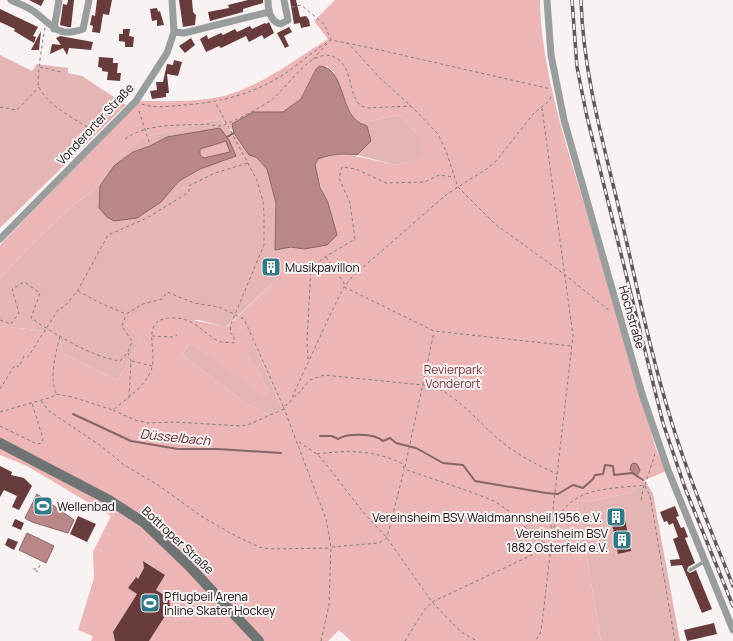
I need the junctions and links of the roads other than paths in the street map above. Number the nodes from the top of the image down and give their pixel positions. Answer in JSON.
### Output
{"nodes":[{"id":1,"x":11,"y":0,"type":"edge"},
{"id":2,"x":59,"y":0,"type":"edge"},
{"id":3,"x":89,"y":0,"type":"edge"},
{"id":4,"x":172,"y":0,"type":"edge"},
{"id":5,"x":268,"y":0,"type":"edge"},
{"id":6,"x":284,"y":0,"type":"edge"},
{"id":7,"x":547,"y":0,"type":"edge"},
{"id":8,"x":268,"y":12,"type":"junction"},
{"id":9,"x":54,"y":29,"type":"junction"},
{"id":10,"x":174,"y":32,"type":"junction"},
{"id":11,"x":0,"y":239,"type":"edge"},
{"id":12,"x":0,"y":443,"type":"edge"},
{"id":13,"x":705,"y":561,"type":"junction"},
{"id":14,"x":690,"y":570,"type":"dead end"},
{"id":15,"x":733,"y":630,"type":"edge"},
{"id":16,"x":259,"y":641,"type":"edge"}],
"edges":[{"from":1,"to":9,"type":"street"},
{"from":2,"to":9,"type":"street"},
{"from":3,"to":9,"type":"street"},
{"from":4,"to":10,"type":"street"},
{"from":5,"to":8,"type":"street"},
{"from":6,"to":8,"type":"street"},
{"from":7,"to":13,"type":"street","name":"Hochstraße"},
{"from":8,"to":10,"type":"street"},
{"from":10,"to":11,"type":"street","name":"Vonderorter Straße"},
{"from":12,"to":16,"type":"main road","name":"Bottroper Straße"},
{"from":13,"to":14,"type":"lane"},
{"from":13,"to":15,"type":"street","name":"Hochstraße"}]}
